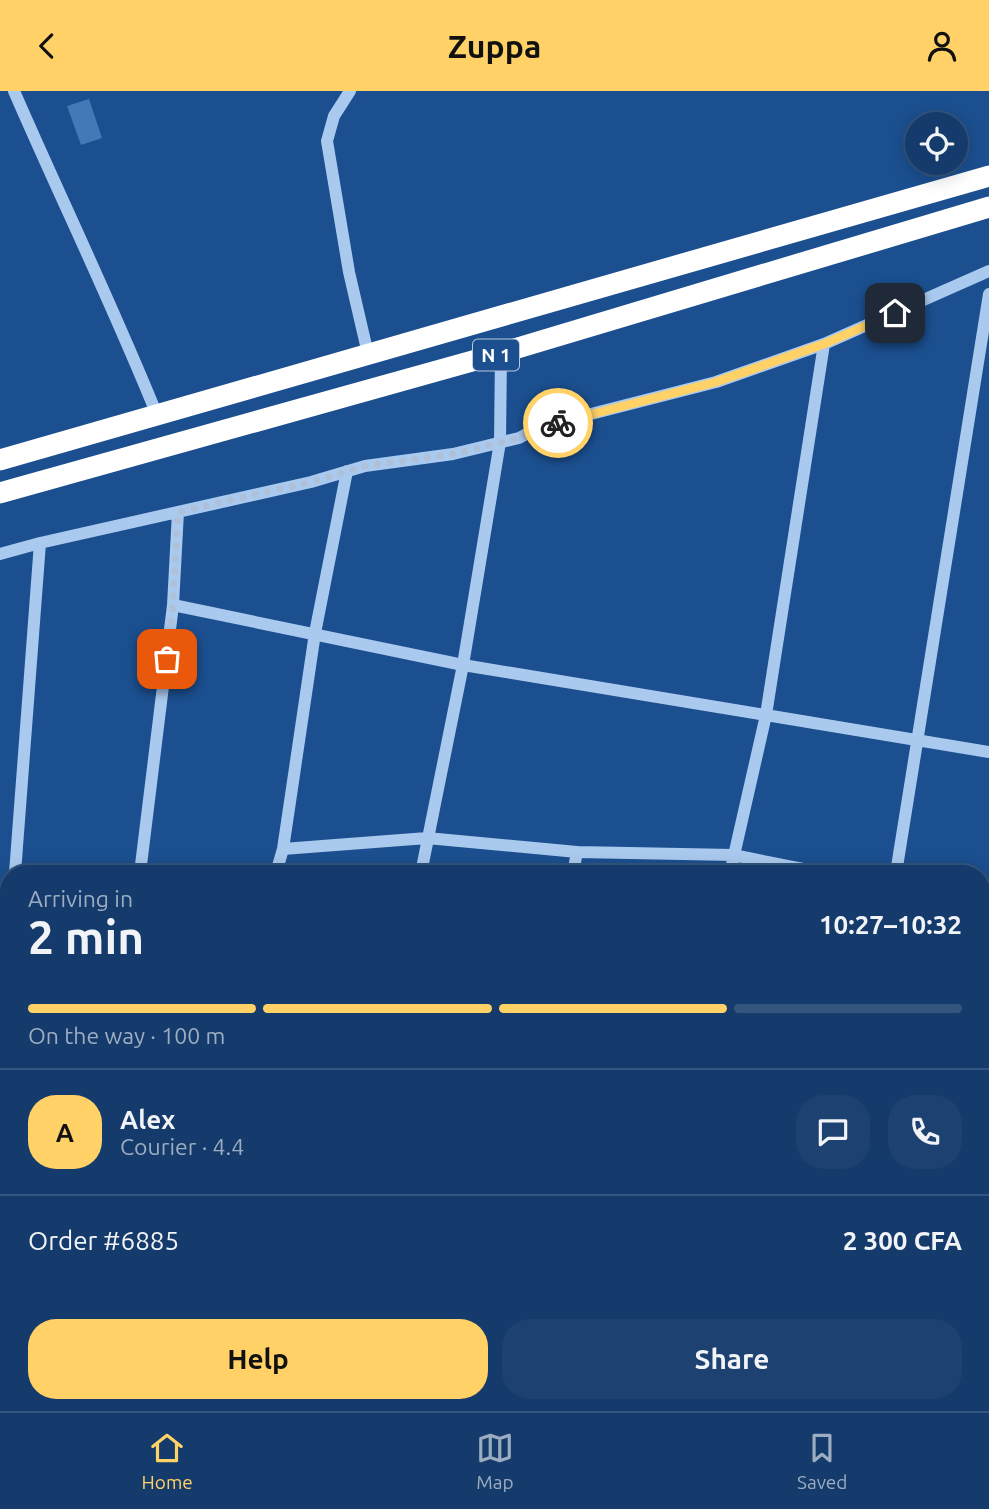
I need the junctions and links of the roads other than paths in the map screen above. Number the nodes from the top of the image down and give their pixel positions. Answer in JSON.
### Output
{"nodes":[{"id":1,"x":14,"y":91,"type":"edge"},
{"id":2,"x":350,"y":91,"type":"edge"},
{"id":3,"x":989,"y":176,"type":"edge"},
{"id":4,"x":989,"y":207,"type":"edge"},
{"id":5,"x":989,"y":271,"type":"edge"},
{"id":6,"x":989,"y":294,"type":"edge"},
{"id":7,"x":824,"y":344,"type":"junction"},
{"id":8,"x":501,"y":353,"type":"junction"},
{"id":9,"x":368,"y":354,"type":"junction"},
{"id":10,"x":157,"y":415,"type":"junction"},
{"id":11,"x":500,"y":442,"type":"junction"},
{"id":12,"x":0,"y":460,"type":"edge"},
{"id":13,"x":347,"y":471,"type":"junction"},
{"id":14,"x":0,"y":493,"type":"edge"},
{"id":15,"x":178,"y":512,"type":"junction"},
{"id":16,"x":40,"y":543,"type":"junction"},
{"id":17,"x":0,"y":554,"type":"edge"},
{"id":18,"x":173,"y":605,"type":"junction"},
{"id":19,"x":315,"y":633,"type":"junction"},
{"id":20,"x":463,"y":665,"type":"junction"},
{"id":21,"x":766,"y":715,"type":"junction"},
{"id":22,"x":919,"y":739,"type":"junction"},
{"id":23,"x":989,"y":753,"type":"edge"},
{"id":24,"x":427,"y":838,"type":"junction"},
{"id":25,"x":283,"y":849,"type":"junction"},
{"id":26,"x":576,"y":852,"type":"junction"},
{"id":27,"x":733,"y":855,"type":"junction"},
{"id":28,"x":16,"y":865,"type":"edge"},
{"id":29,"x":141,"y":865,"type":"edge"},
{"id":30,"x":278,"y":865,"type":"edge"},
{"id":31,"x":422,"y":865,"type":"edge"},
{"id":32,"x":574,"y":865,"type":"edge"},
{"id":33,"x":731,"y":865,"type":"edge"},
{"id":34,"x":783,"y":865,"type":"edge"},
{"id":35,"x":897,"y":865,"type":"edge"}],
"edges":[{"from":1,"to":10,"type":"street"},
{"from":2,"to":9,"type":"street"},
{"from":3,"to":9,"type":"highway","number":"N 1"},
{"from":4,"to":8,"type":"highway","number":"N 1"},
{"from":5,"to":7,"type":"street"},
{"from":6,"to":22,"type":"street"},
{"from":7,"to":11,"type":"street"},
{"from":7,"to":21,"type":"street"},
{"from":8,"to":11,"type":"street"},
{"from":8,"to":14,"type":"highway","number":"N 1"},
{"from":9,"to":10,"type":"highway","number":"N 1"},
{"from":10,"to":12,"type":"highway","number":"N 1"},
{"from":11,"to":13,"type":"street"},
{"from":11,"to":20,"type":"street"},
{"from":13,"to":15,"type":"street"},
{"from":13,"to":19,"type":"street"},
{"from":15,"to":16,"type":"street"},
{"from":15,"to":18,"type":"street"},
{"from":16,"to":17,"type":"street"},
{"from":16,"to":28,"type":"street"},
{"from":18,"to":19,"type":"street"},
{"from":18,"to":29,"type":"street"},
{"from":19,"to":20,"type":"street"},
{"from":19,"to":25,"type":"street"},
{"from":20,"to":21,"type":"street"},
{"from":20,"to":24,"type":"street"},
{"from":21,"to":22,"type":"street"},
{"from":21,"to":27,"type":"street"},
{"from":22,"to":23,"type":"street"},
{"from":22,"to":35,"type":"street"},
{"from":24,"to":25,"type":"street"},
{"from":24,"to":26,"type":"street"},
{"from":24,"to":31,"type":"street"},
{"from":25,"to":30,"type":"street"},
{"from":26,"to":27,"type":"street"},
{"from":26,"to":32,"type":"street"},
{"from":27,"to":33,"type":"street"},
{"from":27,"to":34,"type":"street"}]}
